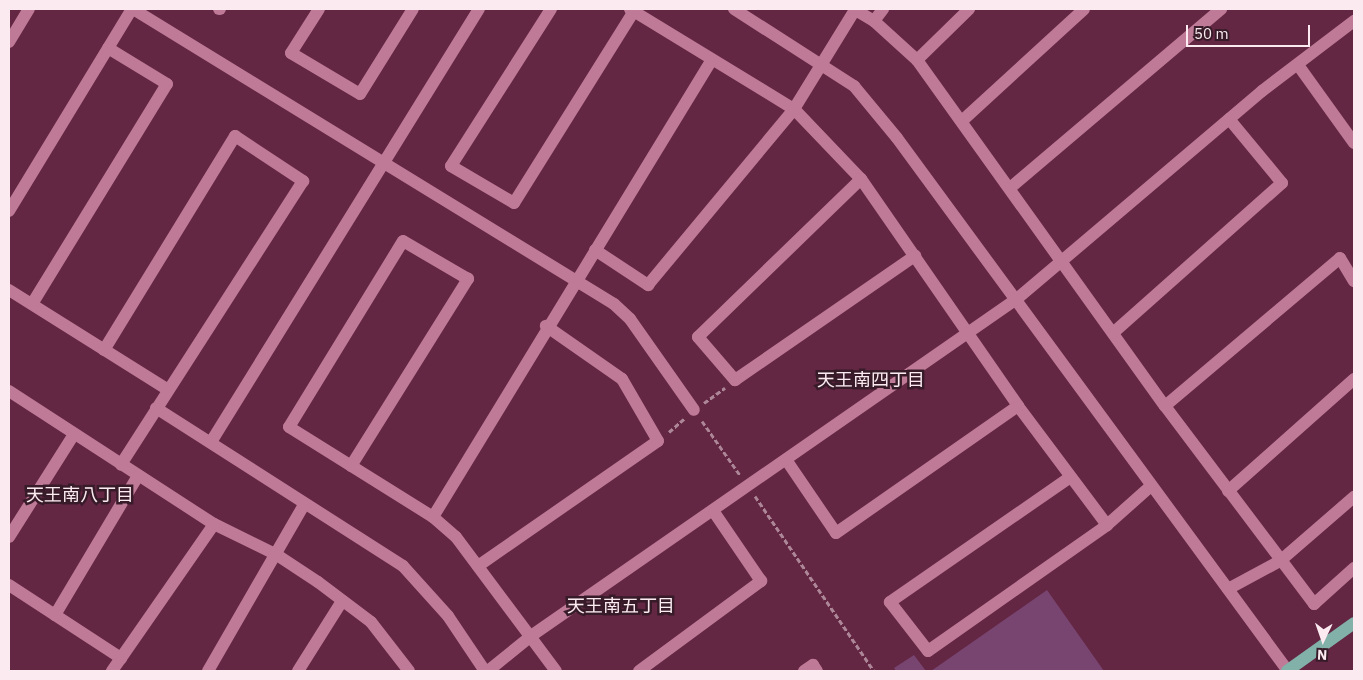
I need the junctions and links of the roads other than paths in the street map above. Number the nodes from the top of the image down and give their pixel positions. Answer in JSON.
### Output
{"nodes":[{"id":1,"x":29,"y":9,"type":"edge"},
{"id":2,"x":132,"y":9,"type":"edge"},
{"id":3,"x":319,"y":9,"type":"edge"},
{"id":4,"x":413,"y":9,"type":"edge"},
{"id":5,"x":479,"y":9,"type":"edge"},
{"id":6,"x":551,"y":9,"type":"edge"},
{"id":7,"x":734,"y":9,"type":"edge"},
{"id":8,"x":854,"y":9,"type":"edge"},
{"id":9,"x":883,"y":9,"type":"edge"},
{"id":10,"x":969,"y":9,"type":"edge"},
{"id":11,"x":1084,"y":9,"type":"edge"},
{"id":12,"x":1221,"y":9,"type":"edge"},
{"id":13,"x":632,"y":10,"type":"edge"},
{"id":14,"x":874,"y":21,"type":"junction"},
{"id":15,"x":1354,"y":21,"type":"edge"},
{"id":16,"x":9,"y":42,"type":"edge"},
{"id":17,"x":108,"y":48,"type":"junction"},
{"id":18,"x":917,"y":60,"type":"junction"},
{"id":19,"x":711,"y":61,"type":"junction"},
{"id":20,"x":819,"y":64,"type":"junction"},
{"id":21,"x":1298,"y":65,"type":"junction"},
{"id":22,"x":794,"y":109,"type":"junction"},
{"id":23,"x":1229,"y":119,"type":"junction"},
{"id":24,"x":963,"y":120,"type":"junction"},
{"id":25,"x":1354,"y":142,"type":"edge"},
{"id":26,"x":383,"y":163,"type":"junction"},
{"id":27,"x":861,"y":179,"type":"junction"},
{"id":28,"x":1010,"y":188,"type":"junction"},
{"id":29,"x":9,"y":211,"type":"edge"},
{"id":30,"x":595,"y":250,"type":"junction"},
{"id":31,"x":915,"y":256,"type":"junction"},
{"id":32,"x":1062,"y":257,"type":"junction"},
{"id":33,"x":576,"y":280,"type":"junction"},
{"id":34,"x":1354,"y":281,"type":"edge"},
{"id":35,"x":9,"y":290,"type":"edge"},
{"id":36,"x":1018,"y":298,"type":"junction"},
{"id":37,"x":32,"y":304,"type":"junction"},
{"id":38,"x":546,"y":326,"type":"junction"},
{"id":39,"x":966,"y":333,"type":"junction"},
{"id":40,"x":1113,"y":333,"type":"junction"},
{"id":41,"x":104,"y":350,"type":"junction"},
{"id":42,"x":1354,"y":379,"type":"edge"},
{"id":43,"x":167,"y":389,"type":"junction"},
{"id":44,"x":9,"y":391,"type":"edge"},
{"id":45,"x":1018,"y":406,"type":"junction"},
{"id":46,"x":1165,"y":406,"type":"junction"},
{"id":47,"x":156,"y":408,"type":"junction"},
{"id":48,"x":694,"y":410,"type":"road end"},
{"id":49,"x":74,"y":434,"type":"junction"},
{"id":50,"x":211,"y":442,"type":"junction"},
{"id":51,"x":787,"y":461,"type":"junction"},
{"id":52,"x":120,"y":465,"type":"junction"},
{"id":53,"x":351,"y":466,"type":"junction"},
{"id":54,"x":138,"y":476,"type":"junction"},
{"id":55,"x":1070,"y":478,"type":"junction"},
{"id":56,"x":1151,"y":486,"type":"junction"},
{"id":57,"x":1228,"y":491,"type":"junction"},
{"id":58,"x":1354,"y":497,"type":"edge"},
{"id":59,"x":304,"y":505,"type":"junction"},
{"id":60,"x":714,"y":512,"type":"junction"},
{"id":61,"x":433,"y":517,"type":"junction"},
{"id":62,"x":214,"y":524,"type":"junction"},
{"id":63,"x":1107,"y":525,"type":"junction"},
{"id":64,"x":9,"y":537,"type":"edge"},
{"id":65,"x":277,"y":555,"type":"junction"},
{"id":66,"x":1280,"y":561,"type":"junction"},
{"id":67,"x":478,"y":566,"type":"junction"},
{"id":68,"x":1354,"y":568,"type":"edge"},
{"id":69,"x":9,"y":585,"type":"edge"},
{"id":70,"x":1228,"y":589,"type":"junction"},
{"id":71,"x":342,"y":601,"type":"junction"},
{"id":72,"x":55,"y":614,"type":"junction"},
{"id":73,"x":1354,"y":624,"type":"edge"},
{"id":74,"x":531,"y":636,"type":"junction"},
{"id":75,"x":121,"y":658,"type":"junction"},
{"id":76,"x":112,"y":671,"type":"edge"},
{"id":77,"x":208,"y":671,"type":"edge"},
{"id":78,"x":298,"y":671,"type":"edge"},
{"id":79,"x":409,"y":671,"type":"edge"},
{"id":80,"x":487,"y":671,"type":"edge"},
{"id":81,"x":556,"y":671,"type":"edge"},
{"id":82,"x":639,"y":671,"type":"edge"},
{"id":83,"x":804,"y":671,"type":"edge"},
{"id":84,"x":817,"y":671,"type":"edge"},
{"id":85,"x":1288,"y":671,"type":"edge"}],
"edges":[{"from":1,"to":16,"type":"street"},
{"from":2,"to":17,"type":"street"},
{"from":2,"to":26,"type":"street"},
{"from":3,"to":4,"type":"street"},
{"from":5,"to":26,"type":"street"},
{"from":6,"to":13,"type":"street"},
{"from":7,"to":20,"type":"street"},
{"from":8,"to":14,"type":"street"},
{"from":8,"to":20,"type":"street"},
{"from":9,"to":14,"type":"street"},
{"from":10,"to":18,"type":"street"},
{"from":11,"to":24,"type":"street"},
{"from":12,"to":28,"type":"street"},
{"from":13,"to":19,"type":"street"},
{"from":14,"to":18,"type":"street"},
{"from":15,"to":21,"type":"street"},
{"from":17,"to":29,"type":"street"},
{"from":17,"to":37,"type":"street"},
{"from":18,"to":24,"type":"street"},
{"from":19,"to":22,"type":"street"},
{"from":19,"to":30,"type":"street"},
{"from":20,"to":22,"type":"street"},
{"from":20,"to":36,"type":"street"},
{"from":21,"to":23,"type":"street"},
{"from":21,"to":25,"type":"street"},
{"from":22,"to":27,"type":"street"},
{"from":22,"to":30,"type":"street"},
{"from":23,"to":32,"type":"street"},
{"from":23,"to":40,"type":"street"},
{"from":24,"to":28,"type":"street"},
{"from":26,"to":33,"type":"street"},
{"from":26,"to":50,"type":"street"},
{"from":27,"to":31,"type":"street"},
{"from":27,"to":31,"type":"street"},
{"from":28,"to":32,"type":"street"},
{"from":30,"to":33,"type":"street"},
{"from":31,"to":39,"type":"street"},
{"from":32,"to":36,"type":"street"},
{"from":32,"to":40,"type":"street"},
{"from":33,"to":38,"type":"street"},
{"from":33,"to":48,"type":"street"},
{"from":34,"to":46,"type":"street"},
{"from":35,"to":37,"type":"street"},
{"from":36,"to":39,"type":"street"},
{"from":36,"to":56,"type":"street"},
{"from":37,"to":41,"type":"street"},
{"from":38,"to":61,"type":"street"},
{"from":38,"to":67,"type":"street"},
{"from":39,"to":45,"type":"street"},
{"from":39,"to":51,"type":"street"},
{"from":40,"to":46,"type":"street"},
{"from":41,"to":43,"type":"street"},
{"from":41,"to":43,"type":"street"},
{"from":42,"to":57,"type":"street"},
{"from":43,"to":47,"type":"street"},
{"from":44,"to":49,"type":"street"},
{"from":45,"to":51,"type":"street"},
{"from":45,"to":55,"type":"street"},
{"from":46,"to":57,"type":"street"},
{"from":47,"to":50,"type":"street"},
{"from":47,"to":52,"type":"street"},
{"from":49,"to":52,"type":"street"},
{"from":49,"to":64,"type":"street"},
{"from":50,"to":59,"type":"street"},
{"from":51,"to":60,"type":"street"},
{"from":52,"to":54,"type":"street"},
{"from":53,"to":53,"type":"street"},
{"from":53,"to":61,"type":"street"},
{"from":54,"to":62,"type":"street"},
{"from":54,"to":72,"type":"street"},
{"from":55,"to":63,"type":"street"},
{"from":55,"to":63,"type":"street"},
{"from":56,"to":63,"type":"street"},
{"from":56,"to":70,"type":"street"},
{"from":57,"to":66,"type":"street"},
{"from":58,"to":66,"type":"street"},
{"from":59,"to":65,"type":"street"},
{"from":59,"to":80,"type":"street"},
{"from":60,"to":74,"type":"street"},
{"from":60,"to":82,"type":"street"},
{"from":61,"to":67,"type":"street"},
{"from":62,"to":65,"type":"street"},
{"from":62,"to":75,"type":"street"},
{"from":65,"to":71,"type":"street"},
{"from":65,"to":77,"type":"street"},
{"from":66,"to":68,"type":"street"},
{"from":66,"to":70,"type":"street"},
{"from":67,"to":74,"type":"street"},
{"from":69,"to":72,"type":"street"},
{"from":70,"to":85,"type":"street"},
{"from":71,"to":78,"type":"street"},
{"from":71,"to":79,"type":"street"},
{"from":72,"to":75,"type":"street"},
{"from":73,"to":85,"type":"main road"},
{"from":74,"to":80,"type":"street"},
{"from":74,"to":81,"type":"street"},
{"from":75,"to":76,"type":"street"},
{"from":83,"to":84,"type":"street"}]}
